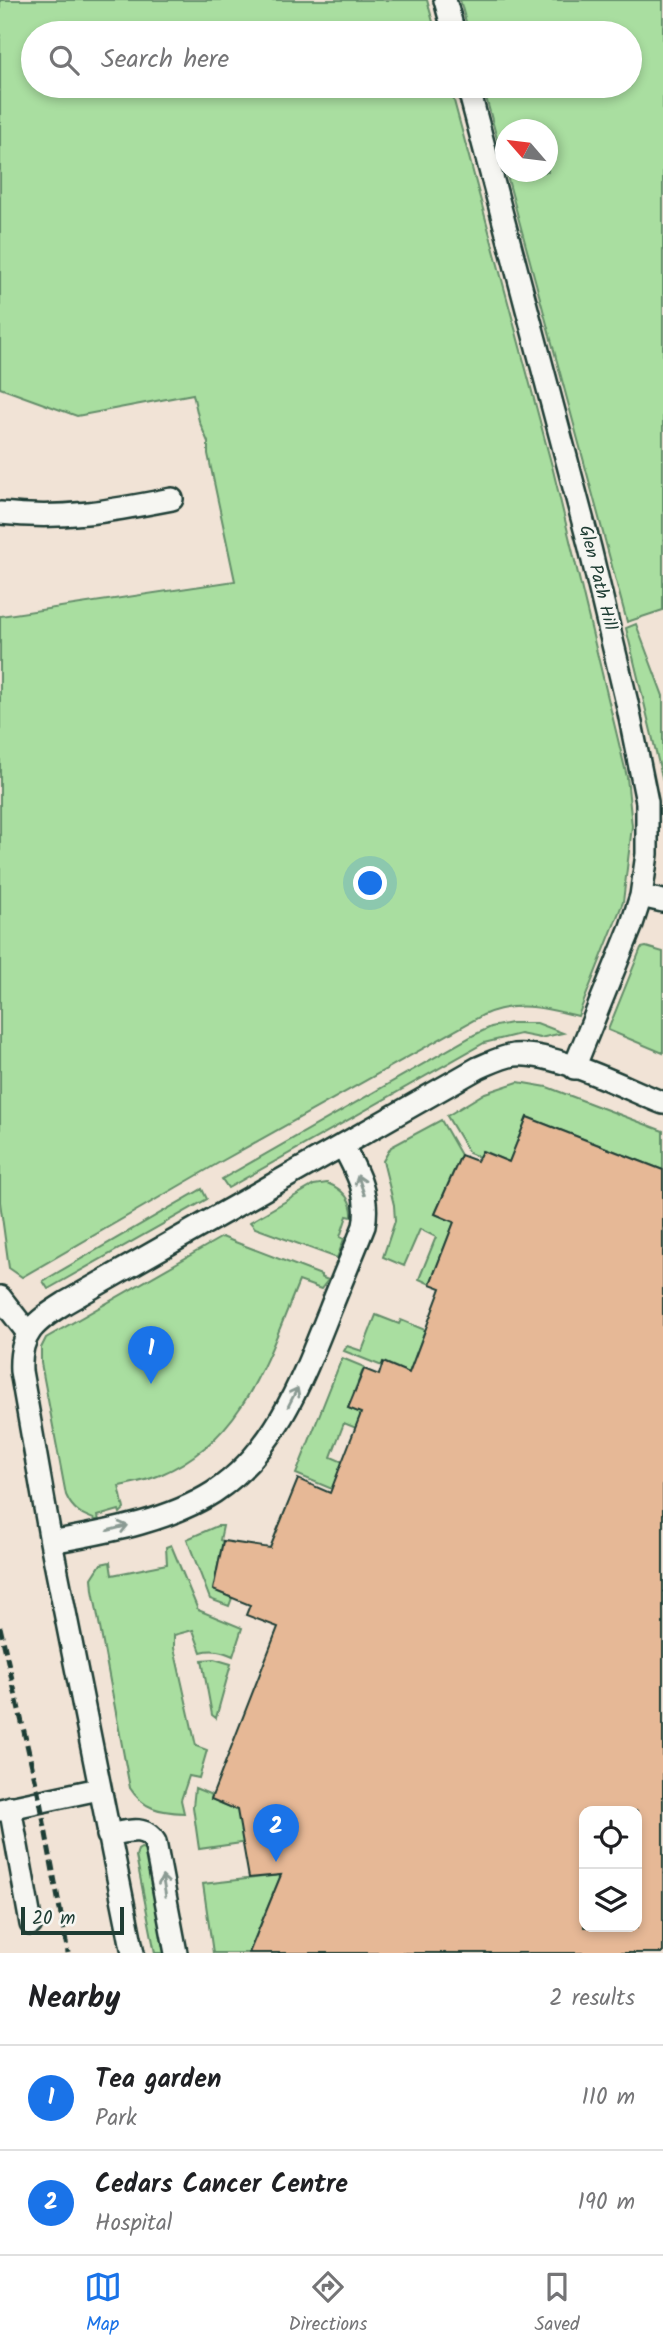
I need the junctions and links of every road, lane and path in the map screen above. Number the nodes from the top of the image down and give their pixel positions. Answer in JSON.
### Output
{"nodes":[{"id":1,"x":445,"y":0,"type":"edge"},
{"id":2,"x":451,"y":21,"type":"edge"},
{"id":3,"x":471,"y":98,"type":"edge"},
{"id":4,"x":172,"y":499,"type":"dead end"},
{"id":5,"x":0,"y":513,"type":"edge"},
{"id":6,"x":655,"y":800,"type":"edge"},
{"id":7,"x":640,"y":896,"type":"junction"},
{"id":8,"x":663,"y":901,"type":"edge"},
{"id":9,"x":575,"y":1068,"type":"junction"},
{"id":10,"x":663,"y":1103,"type":"edge"},
{"id":11,"x":343,"y":1146,"type":"junction"},
{"id":12,"x":0,"y":1297,"type":"edge"},
{"id":13,"x":28,"y":1334,"type":"junction"},
{"id":14,"x":51,"y":1542,"type":"junction"},
{"id":15,"x":99,"y":1789,"type":"junction"},
{"id":16,"x":5,"y":1809,"type":"edge"},
{"id":17,"x":108,"y":1835,"type":"junction"},
{"id":18,"x":31,"y":1924,"type":"dead end"},
{"id":19,"x":133,"y":1953,"type":"edge"},
{"id":20,"x":176,"y":1953,"type":"edge"}],
"edges":[{"from":1,"to":2,"type":"lane"},
{"from":3,"to":6,"type":"lane","name":"Glen Path Hill"},
{"from":4,"to":5,"type":"lane"},
{"from":6,"to":7,"type":"lane","name":"Glen Path Hill"},
{"from":7,"to":8,"type":"lane"},
{"from":7,"to":9,"type":"lane","name":"Glen Path Hill"},
{"from":9,"to":10,"type":"lane"},
{"from":9,"to":11,"type":"lane"},
{"from":11,"to":13,"type":"lane"},
{"from":14,"to":11,"type":"lane","one_way":true},
{"from":12,"to":13,"type":"lane"},
{"from":13,"to":14,"type":"lane"},
{"from":14,"to":15,"type":"lane"},
{"from":15,"to":16,"type":"lane"},
{"from":15,"to":17,"type":"lane"},
{"from":16,"to":18,"type":"lane"},
{"from":17,"to":19,"type":"lane"},
{"from":20,"to":17,"type":"lane","one_way":true}]}
